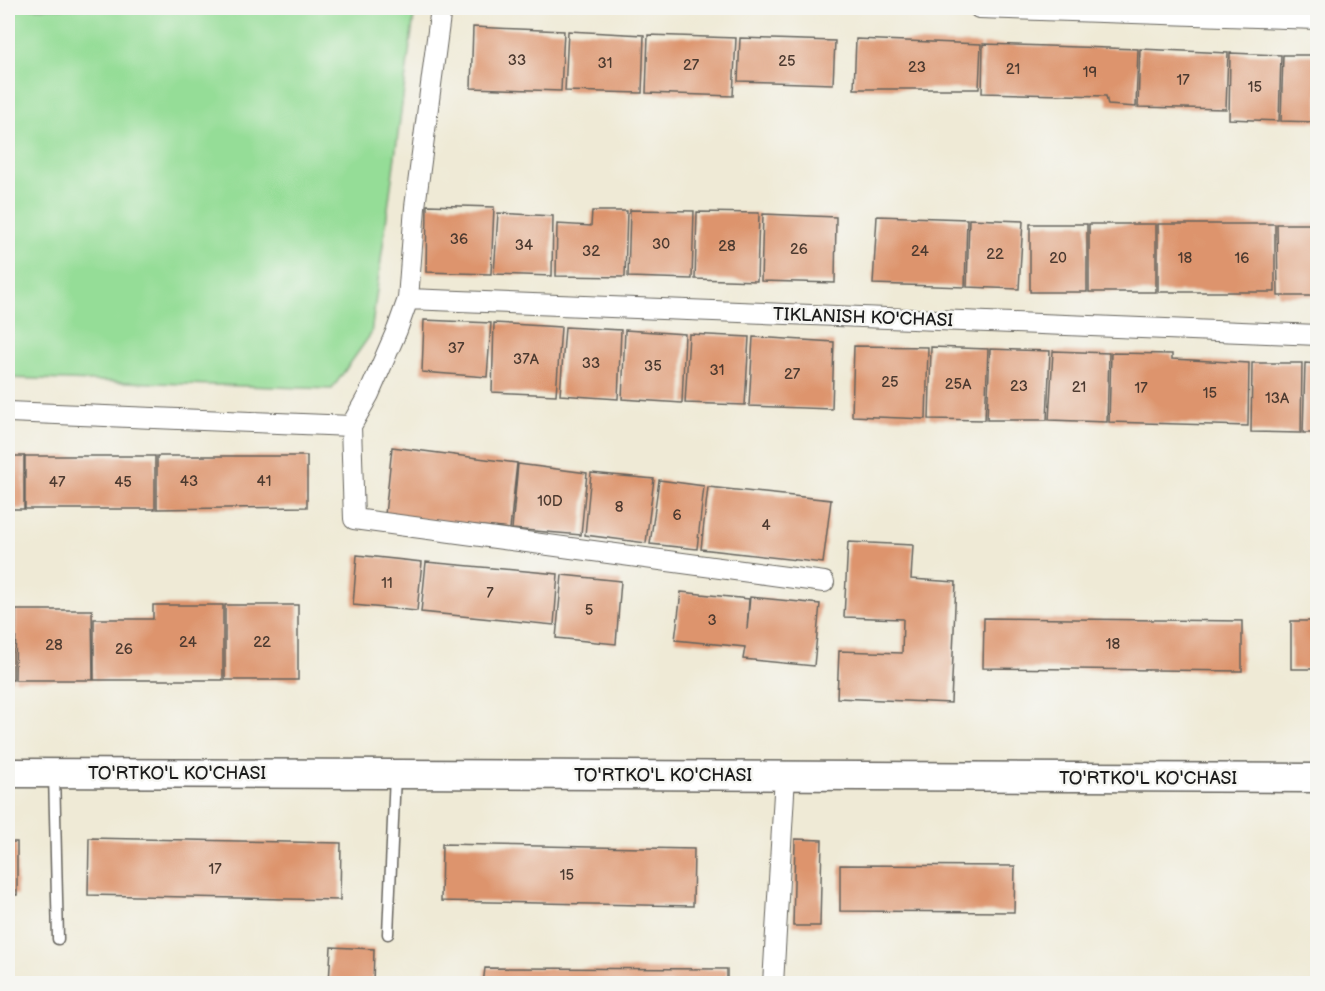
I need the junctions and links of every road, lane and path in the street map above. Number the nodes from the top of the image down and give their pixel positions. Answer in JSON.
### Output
{"nodes":[{"id":1,"x":441,"y":8,"type":"edge"},
{"id":2,"x":979,"y":8,"type":"edge"},
{"id":3,"x":1317,"y":20,"type":"edge"},
{"id":4,"x":408,"y":299,"type":"junction"},
{"id":5,"x":1317,"y":335,"type":"edge"},
{"id":6,"x":8,"y":411,"type":"edge"},
{"id":7,"x":351,"y":426,"type":"junction"},
{"id":8,"x":824,"y":582,"type":"dead end"},
{"id":9,"x":8,"y":773,"type":"edge"},
{"id":10,"x":54,"y":773,"type":"junction"},
{"id":11,"x":395,"y":774,"type":"junction"},
{"id":12,"x":785,"y":776,"type":"junction"},
{"id":13,"x":1317,"y":778,"type":"edge"},
{"id":14,"x":388,"y":934,"type":"dead end"},
{"id":15,"x":58,"y":939,"type":"dead end"},
{"id":16,"x":773,"y":984,"type":"edge"}],
"edges":[{"from":1,"to":4,"type":"street"},
{"from":2,"to":3,"type":"street"},
{"from":4,"to":5,"type":"street","name":"TIKLANISH KO'CHASI"},
{"from":4,"to":7,"type":"street"},
{"from":6,"to":7,"type":"street"},
{"from":7,"to":8,"type":"street"},
{"from":9,"to":10,"type":"street","name":"TO'RTKO'L KO'CHASI"},
{"from":10,"to":11,"type":"street","name":"TO'RTKO'L KO'CHASI"},
{"from":10,"to":15,"type":"lane"},
{"from":11,"to":12,"type":"street","name":"TO'RTKO'L KO'CHASI"},
{"from":11,"to":14,"type":"lane"},
{"from":12,"to":13,"type":"street","name":"TO'RTKO'L KO'CHASI"},
{"from":12,"to":16,"type":"street"}]}
